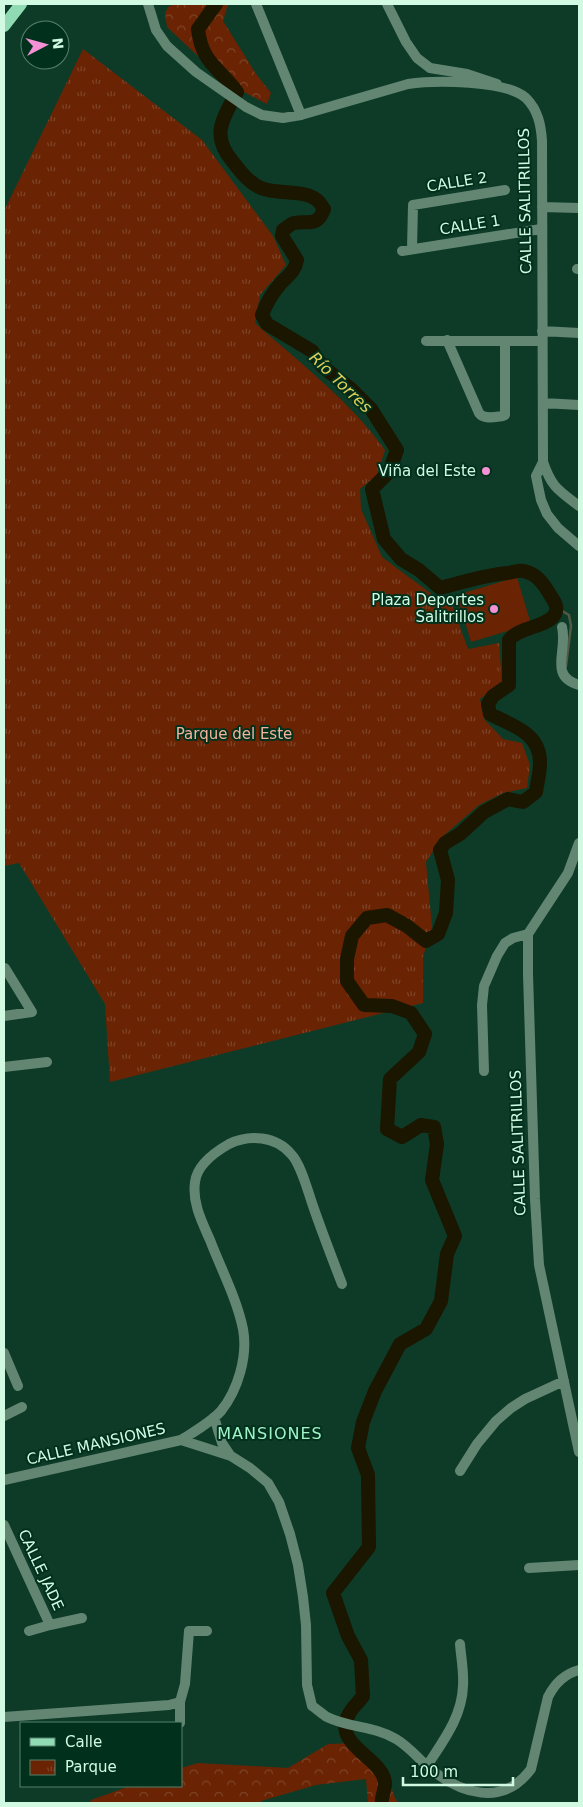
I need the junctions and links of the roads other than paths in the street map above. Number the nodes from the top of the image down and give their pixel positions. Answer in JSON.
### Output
{"nodes":[{"id":1,"x":21,"y":4,"type":"edge"},
{"id":2,"x":148,"y":4,"type":"edge"},
{"id":3,"x":256,"y":4,"type":"edge"},
{"id":4,"x":387,"y":4,"type":"edge"},
{"id":5,"x":4,"y":26,"type":"edge"},
{"id":6,"x":511,"y":90,"type":"junction"},
{"id":7,"x":301,"y":115,"type":"junction"},
{"id":8,"x":505,"y":190,"type":"dead end"},
{"id":9,"x":542,"y":207,"type":"junction"},
{"id":10,"x":579,"y":208,"type":"edge"},
{"id":11,"x":541,"y":229,"type":"junction"},
{"id":12,"x":407,"y":250,"type":"joint"},
{"id":13,"x":579,"y":333,"type":"edge"},
{"id":14,"x":542,"y":336,"type":"junction"},
{"id":15,"x":426,"y":340,"type":"dead end"},
{"id":16,"x":447,"y":340,"type":"junction"},
{"id":17,"x":505,"y":340,"type":"junction"},
{"id":18,"x":542,"y":403,"type":"junction"},
{"id":19,"x":579,"y":405,"type":"edge"},
{"id":20,"x":543,"y":462,"type":"junction"},
{"id":21,"x":579,"y":506,"type":"edge"},
{"id":22,"x":579,"y":546,"type":"edge"},
{"id":23,"x":562,"y":627,"type":"dead end"},
{"id":24,"x":579,"y":686,"type":"edge"},
{"id":25,"x":579,"y":844,"type":"edge"},
{"id":26,"x":528,"y":934,"type":"junction"},
{"id":27,"x":5,"y":968,"type":"dead end"},
{"id":28,"x":4,"y":1016,"type":"edge"},
{"id":29,"x":47,"y":1062,"type":"dead end"},
{"id":30,"x":4,"y":1067,"type":"edge"},
{"id":31,"x":484,"y":1071,"type":"dead end"},
{"id":32,"x":342,"y":1284,"type":"dead end"},
{"id":33,"x":4,"y":1352,"type":"edge"},
{"id":34,"x":564,"y":1381,"type":"junction"},
{"id":35,"x":18,"y":1386,"type":"dead end"},
{"id":36,"x":22,"y":1407,"type":"dead end"},
{"id":37,"x":4,"y":1416,"type":"edge"},
{"id":38,"x":214,"y":1417,"type":"junction"},
{"id":39,"x":181,"y":1440,"type":"junction"},
{"id":40,"x":579,"y":1452,"type":"edge"},
{"id":41,"x":231,"y":1456,"type":"junction"},
{"id":42,"x":460,"y":1471,"type":"dead end"},
{"id":43,"x":4,"y":1480,"type":"edge"},
{"id":44,"x":4,"y":1524,"type":"edge"},
{"id":45,"x":579,"y":1565,"type":"edge"},
{"id":46,"x":529,"y":1568,"type":"dead end"},
{"id":47,"x":82,"y":1618,"type":"dead end"},
{"id":48,"x":50,"y":1625,"type":"junction"},
{"id":49,"x":29,"y":1631,"type":"dead end"},
{"id":50,"x":207,"y":1631,"type":"dead end"},
{"id":51,"x":460,"y":1644,"type":"dead end"},
{"id":52,"x":579,"y":1670,"type":"edge"},
{"id":53,"x":180,"y":1702,"type":"junction"},
{"id":54,"x":4,"y":1717,"type":"edge"},
{"id":55,"x":180,"y":1722,"type":"edge"},
{"id":56,"x":427,"y":1766,"type":"junction"}],
"edges":[{"from":1,"to":5,"type":"main road"},
{"from":2,"to":7,"type":"street","name":"CALLE SALITRILLOS"},
{"from":3,"to":7,"type":"street"},
{"from":4,"to":6,"type":"street"},
{"from":6,"to":7,"type":"street","name":"CALLE SALITRILLOS"},
{"from":6,"to":9,"type":"street","name":"CALLE SALITRILLOS"},
{"from":8,"to":12,"type":"street","name":"CALLE 2"},
{"from":9,"to":10,"type":"street"},
{"from":9,"to":11,"type":"street","name":"CALLE SALITRILLOS"},
{"from":11,"to":12,"type":"street","name":"CALLE 1"},
{"from":11,"to":14,"type":"street","name":"CALLE SALITRILLOS"},
{"from":13,"to":14,"type":"street"},
{"from":14,"to":17,"type":"street"},
{"from":14,"to":18,"type":"street","name":"CALLE SALITRILLOS"},
{"from":15,"to":16,"type":"street"},
{"from":16,"to":17,"type":"street"},
{"from":16,"to":17,"type":"street"},
{"from":18,"to":19,"type":"street"},
{"from":18,"to":20,"type":"street","name":"CALLE SALITRILLOS"},
{"from":20,"to":21,"type":"street"},
{"from":20,"to":22,"type":"street","name":"CALLE SALITRILLOS"},
{"from":23,"to":24,"type":"street"},
{"from":25,"to":26,"type":"street"},
{"from":26,"to":31,"type":"street"},
{"from":26,"to":34,"type":"street","name":"CALLE SALITRILLOS"},
{"from":27,"to":28,"type":"street"},
{"from":29,"to":30,"type":"street"},
{"from":32,"to":38,"type":"street"},
{"from":33,"to":35,"type":"street"},
{"from":34,"to":40,"type":"street","name":"CALLE SALITRILLOS"},
{"from":34,"to":42,"type":"street"},
{"from":36,"to":37,"type":"street"},
{"from":38,"to":39,"type":"street"},
{"from":38,"to":41,"type":"street"},
{"from":39,"to":41,"type":"street","name":"CALLE MANSIONES"},
{"from":39,"to":43,"type":"street","name":"CALLE MANSIONES"},
{"from":41,"to":56,"type":"street","name":"CALLE MANSIONES"},
{"from":44,"to":48,"type":"street","name":"CALLE JADE"},
{"from":45,"to":46,"type":"street"},
{"from":47,"to":48,"type":"street","name":"CALLE JADE"},
{"from":48,"to":49,"type":"street"},
{"from":50,"to":53,"type":"street"},
{"from":51,"to":56,"type":"street"},
{"from":52,"to":56,"type":"street","name":"CALLE MANSIONES"},
{"from":53,"to":54,"type":"street"},
{"from":53,"to":55,"type":"street"}]}
